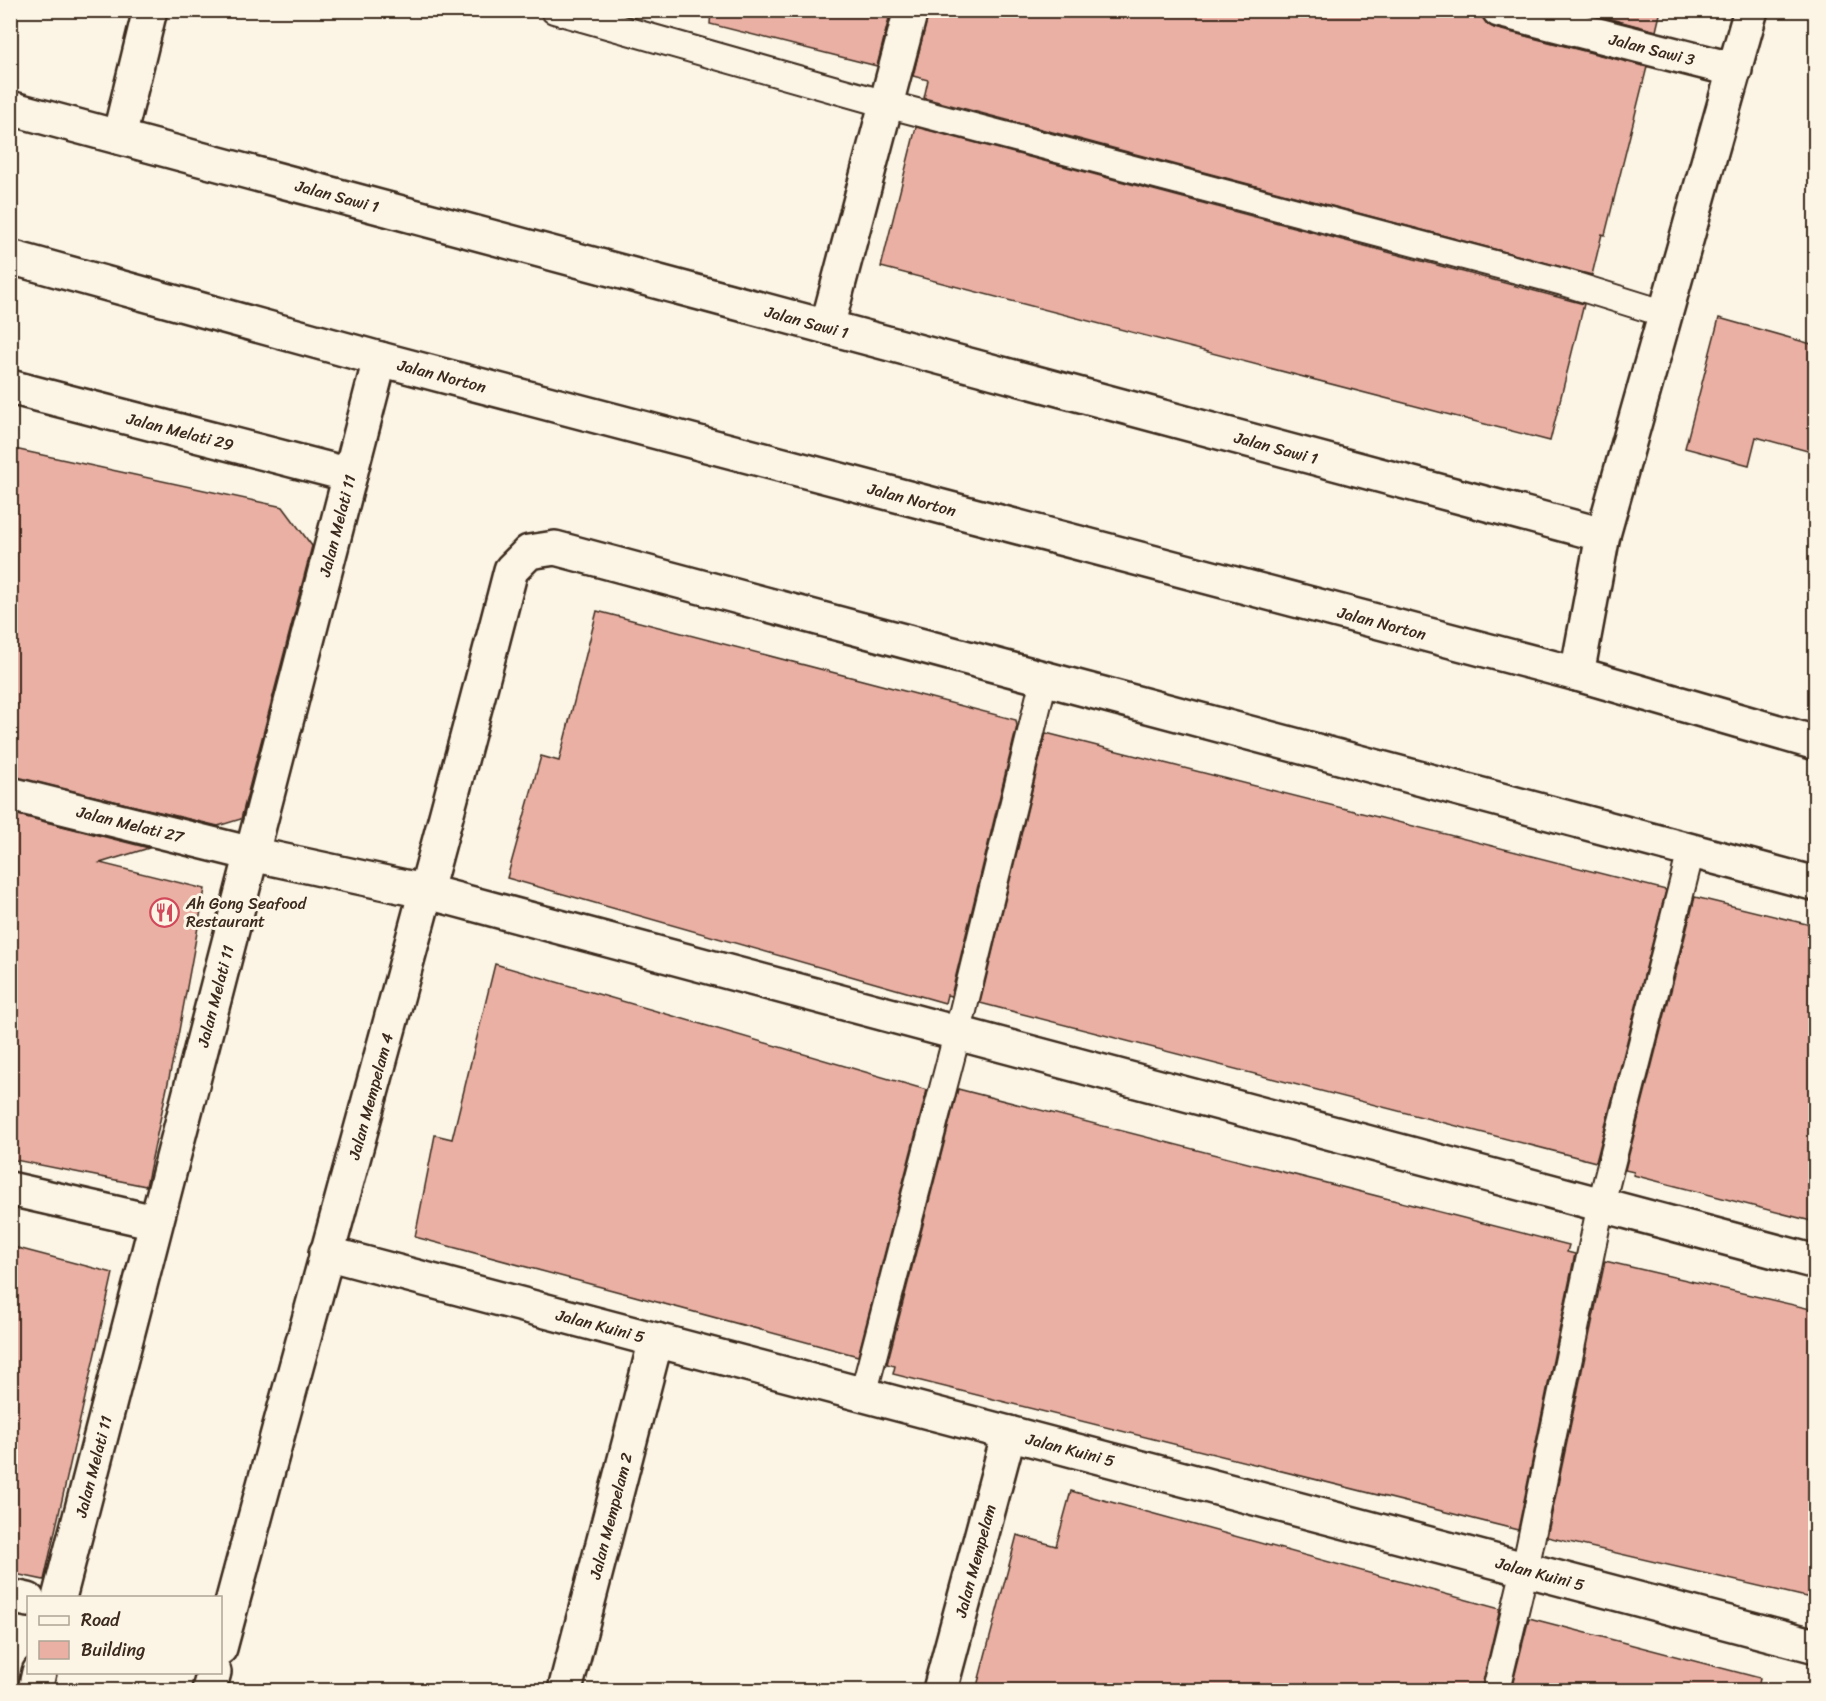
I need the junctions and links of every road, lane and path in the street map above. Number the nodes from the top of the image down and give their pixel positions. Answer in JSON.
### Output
{"nodes":[{"id":1,"x":150,"y":10,"type":"edge"},
{"id":2,"x":554,"y":10,"type":"edge"},
{"id":3,"x":911,"y":10,"type":"edge"},
{"id":4,"x":1499,"y":10,"type":"edge"},
{"id":5,"x":1751,"y":10,"type":"edge"},
{"id":6,"x":1735,"y":70,"type":"junction"},
{"id":7,"x":886,"y":104,"type":"junction"},
{"id":8,"x":10,"y":108,"type":"edge"},
{"id":9,"x":119,"y":137,"type":"junction"},
{"id":10,"x":10,"y":256,"type":"edge"},
{"id":11,"x":1666,"y":314,"type":"junction"},
{"id":12,"x":827,"y":327,"type":"junction"},
{"id":13,"x":380,"y":359,"type":"junction"},
{"id":14,"x":10,"y":387,"type":"edge"},
{"id":15,"x":350,"y":475,"type":"junction"},
{"id":16,"x":1603,"y":535,"type":"junction"},
{"id":17,"x":1577,"y":674,"type":"junction"},
{"id":18,"x":1044,"y":680,"type":"junction"},
{"id":19,"x":1815,"y":742,"type":"edge"},
{"id":20,"x":10,"y":794,"type":"edge"},
{"id":21,"x":1691,"y":851,"type":"junction"},
{"id":22,"x":252,"y":854,"type":"junction"},
{"id":23,"x":1815,"y":884,"type":"edge"},
{"id":24,"x":428,"y":892,"type":"junction"},
{"id":25,"x":958,"y":1031,"type":"junction"},
{"id":26,"x":10,"y":1190,"type":"edge"},
{"id":27,"x":1601,"y":1204,"type":"junction"},
{"id":28,"x":155,"y":1222,"type":"junction"},
{"id":29,"x":326,"y":1253,"type":"junction"},
{"id":30,"x":1815,"y":1262,"type":"edge"},
{"id":31,"x":656,"y":1340,"type":"junction"},
{"id":32,"x":863,"y":1395,"type":"junction"},
{"id":33,"x":1009,"y":1433,"type":"junction"},
{"id":34,"x":1525,"y":1569,"type":"junction"},
{"id":35,"x":10,"y":1596,"type":"edge"},
{"id":36,"x":60,"y":1596,"type":"edge"},
{"id":37,"x":27,"y":1600,"type":"edge"},
{"id":38,"x":222,"y":1641,"type":"edge"},
{"id":39,"x":1815,"y":1646,"type":"edge"},
{"id":40,"x":39,"y":1674,"type":"edge"},
{"id":41,"x":213,"y":1674,"type":"edge"},
{"id":42,"x":35,"y":1690,"type":"edge"},
{"id":43,"x":209,"y":1690,"type":"edge"},
{"id":44,"x":565,"y":1690,"type":"edge"},
{"id":45,"x":940,"y":1690,"type":"edge"},
{"id":46,"x":1496,"y":1690,"type":"edge"}],
"edges":[{"from":1,"to":9,"type":"street"},
{"from":2,"to":7,"type":"lane"},
{"from":3,"to":7,"type":"street"},
{"from":4,"to":6,"type":"street","name":"Jalan Sawi 3"},
{"from":5,"to":6,"type":"street"},
{"from":6,"to":11,"type":"street"},
{"from":7,"to":11,"type":"lane"},
{"from":7,"to":12,"type":"street"},
{"from":8,"to":9,"type":"street","name":"Jalan Sawi 1"},
{"from":9,"to":12,"type":"street","name":"Jalan Sawi 1"},
{"from":10,"to":13,"type":"street","name":"Jalan Norton"},
{"from":11,"to":16,"type":"street"},
{"from":12,"to":16,"type":"street","name":"Jalan Sawi 1"},
{"from":13,"to":15,"type":"street","name":"Jalan Melati 11"},
{"from":13,"to":17,"type":"street","name":"Jalan Norton"},
{"from":14,"to":15,"type":"street","name":"Jalan Melati 29"},
{"from":15,"to":22,"type":"street","name":"Jalan Melati 11"},
{"from":16,"to":17,"type":"street"},
{"from":17,"to":19,"type":"street","name":"Jalan Norton"},
{"from":18,"to":21,"type":"street"},
{"from":18,"to":24,"type":"street","name":"Jalan Mempelam 4"},
{"from":18,"to":25,"type":"lane"},
{"from":20,"to":22,"type":"street","name":"Jalan Melati 27"},
{"from":21,"to":23,"type":"street"},
{"from":21,"to":27,"type":"lane"},
{"from":22,"to":24,"type":"street","name":"Jalan Melati 27"},
{"from":22,"to":28,"type":"street","name":"Jalan Melati 11"},
{"from":24,"to":25,"type":"street","name":"Jalan Melati 27"},
{"from":24,"to":29,"type":"street","name":"Jalan Mempelam 4"},
{"from":25,"to":27,"type":"street","name":"Jalan Melati 27"},
{"from":25,"to":32,"type":"lane"},
{"from":26,"to":28,"type":"street"},
{"from":27,"to":30,"type":"street","name":"Jalan Melati 27"},
{"from":27,"to":34,"type":"lane"},
{"from":28,"to":36,"type":"street","name":"Jalan Melati 11"},
{"from":29,"to":31,"type":"street","name":"Jalan Kuini 5"},
{"from":29,"to":38,"type":"street","name":"Jalan Mempelam 4"},
{"from":31,"to":32,"type":"street","name":"Jalan Kuini 5"},
{"from":31,"to":44,"type":"street","name":"Jalan Mempelam 2"},
{"from":32,"to":33,"type":"street","name":"Jalan Kuini 5"},
{"from":33,"to":34,"type":"street","name":"Jalan Kuini 5"},
{"from":33,"to":45,"type":"street","name":"Jalan Mempelam"},
{"from":34,"to":39,"type":"street","name":"Jalan Kuini 5"},
{"from":34,"to":46,"type":"lane"},
{"from":35,"to":37,"type":"street"},
{"from":40,"to":42,"type":"street"},
{"from":41,"to":43,"type":"street"}]}
